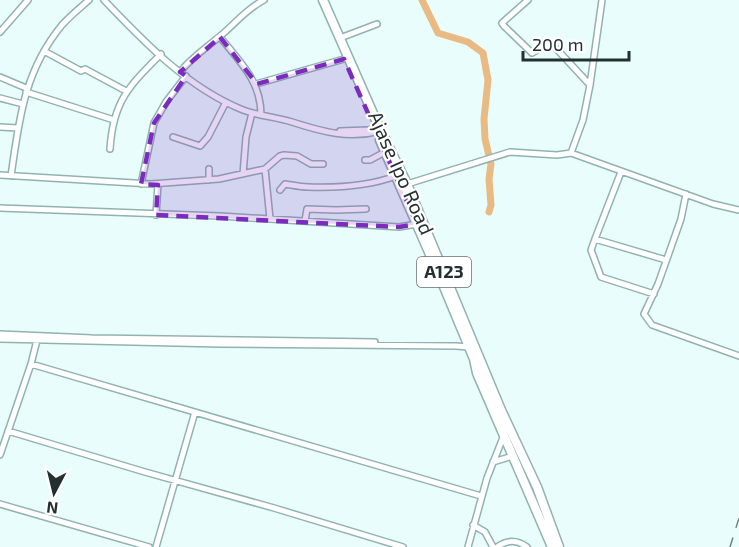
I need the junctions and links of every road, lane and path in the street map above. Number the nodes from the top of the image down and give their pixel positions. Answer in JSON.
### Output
{"nodes":[{"id":1,"x":28,"y":0,"type":"edge"},
{"id":2,"x":89,"y":0,"type":"edge"},
{"id":3,"x":104,"y":0,"type":"edge"},
{"id":4,"x":264,"y":0,"type":"edge"},
{"id":5,"x":317,"y":0,"type":"edge"},
{"id":6,"x":323,"y":0,"type":"edge"},
{"id":7,"x":528,"y":0,"type":"edge"},
{"id":8,"x":602,"y":0,"type":"edge"},
{"id":9,"x":377,"y":24,"type":"dead end"},
{"id":10,"x":1,"y":27,"type":"edge"},
{"id":11,"x":220,"y":37,"type":"junction"},
{"id":12,"x":340,"y":38,"type":"junction"},
{"id":13,"x":44,"y":51,"type":"junction"},
{"id":14,"x":161,"y":54,"type":"junction"},
{"id":15,"x":344,"y":59,"type":"junction"},
{"id":16,"x":180,"y":72,"type":"junction"},
{"id":17,"x":186,"y":76,"type":"junction"},
{"id":18,"x":0,"y":77,"type":"edge"},
{"id":19,"x":256,"y":84,"type":"junction"},
{"id":20,"x":590,"y":85,"type":"junction"},
{"id":21,"x":26,"y":90,"type":"junction"},
{"id":22,"x":126,"y":91,"type":"junction"},
{"id":23,"x":0,"y":98,"type":"edge"},
{"id":24,"x":226,"y":102,"type":"junction"},
{"id":25,"x":23,"y":104,"type":"junction"},
{"id":26,"x":252,"y":113,"type":"junction"},
{"id":27,"x":261,"y":115,"type":"junction"},
{"id":28,"x":114,"y":120,"type":"junction"},
{"id":29,"x":0,"y":127,"type":"edge"},
{"id":30,"x":18,"y":128,"type":"junction"},
{"id":31,"x":378,"y":129,"type":"junction"},
{"id":32,"x":173,"y":137,"type":"dead end"},
{"id":33,"x":110,"y":149,"type":"dead end"},
{"id":34,"x":385,"y":152,"type":"junction"},
{"id":35,"x":571,"y":153,"type":"junction"},
{"id":36,"x":365,"y":160,"type":"dead end"},
{"id":37,"x":323,"y":164,"type":"dead end"},
{"id":38,"x":209,"y":169,"type":"dead end"},
{"id":39,"x":265,"y":169,"type":"junction"},
{"id":40,"x":621,"y":172,"type":"junction"},
{"id":41,"x":243,"y":174,"type":"junction"},
{"id":42,"x":0,"y":175,"type":"edge"},
{"id":43,"x":11,"y":176,"type":"junction"},
{"id":44,"x":396,"y":176,"type":"junction"},
{"id":45,"x":209,"y":180,"type":"junction"},
{"id":46,"x":141,"y":184,"type":"junction"},
{"id":47,"x":158,"y":184,"type":"junction"},
{"id":48,"x":404,"y":185,"type":"junction"},
{"id":49,"x":280,"y":190,"type":"dead end"},
{"id":50,"x":686,"y":194,"type":"junction"},
{"id":51,"x":0,"y":208,"type":"edge"},
{"id":52,"x":366,"y":209,"type":"dead end"},
{"id":53,"x":739,"y":210,"type":"edge"},
{"id":54,"x":156,"y":215,"type":"junction"},
{"id":55,"x":270,"y":219,"type":"junction"},
{"id":56,"x":305,"y":221,"type":"junction"},
{"id":57,"x":417,"y":224,"type":"junction"},
{"id":58,"x":595,"y":239,"type":"junction"},
{"id":59,"x":666,"y":260,"type":"junction"},
{"id":60,"x":654,"y":294,"type":"junction"},
{"id":61,"x":0,"y":337,"type":"edge"},
{"id":62,"x":36,"y":339,"type":"junction"},
{"id":63,"x":467,"y":343,"type":"junction"},
{"id":64,"x":739,"y":356,"type":"edge"},
{"id":65,"x":31,"y":364,"type":"junction"},
{"id":66,"x":195,"y":412,"type":"junction"},
{"id":67,"x":8,"y":431,"type":"junction"},
{"id":68,"x":504,"y":435,"type":"junction"},
{"id":69,"x":0,"y":455,"type":"edge"},
{"id":70,"x":513,"y":456,"type":"junction"},
{"id":71,"x":493,"y":462,"type":"junction"},
{"id":72,"x":176,"y":480,"type":"junction"},
{"id":73,"x":481,"y":496,"type":"junction"},
{"id":74,"x":0,"y":504,"type":"edge"},
{"id":75,"x":473,"y":525,"type":"junction"},
{"id":76,"x":149,"y":547,"type":"edge"},
{"id":77,"x":156,"y":547,"type":"edge"},
{"id":78,"x":403,"y":547,"type":"edge"},
{"id":79,"x":468,"y":547,"type":"edge"},
{"id":80,"x":496,"y":547,"type":"edge"},
{"id":81,"x":527,"y":547,"type":"edge"},
{"id":82,"x":552,"y":547,"type":"edge"},
{"id":83,"x":560,"y":547,"type":"edge"}],
"edges":[{"from":1,"to":10,"type":"street"},
{"from":2,"to":13,"type":"street"},
{"from":3,"to":14,"type":"street"},
{"from":4,"to":11,"type":"street"},
{"from":5,"to":15,"type":"highway","name":"Ajase Ipo Road","number":"A123"},
{"from":6,"to":12,"type":"highway","name":"Ajase Ipo Road","number":"A123"},
{"from":7,"to":20,"type":"street"},
{"from":8,"to":20,"type":"street"},
{"from":9,"to":12,"type":"street"},
{"from":11,"to":16,"type":"street"},
{"from":11,"to":19,"type":"street"},
{"from":12,"to":31,"type":"highway","name":"Ajase Ipo Road","number":"A123"},
{"from":13,"to":21,"type":"street"},
{"from":13,"to":22,"type":"street"},
{"from":14,"to":16,"type":"street"},
{"from":14,"to":22,"type":"street"},
{"from":15,"to":19,"type":"street"},
{"from":15,"to":31,"type":"highway","name":"Ajase Ipo Road","number":"A123"},
{"from":16,"to":17,"type":"street"},
{"from":17,"to":24,"type":"street"},
{"from":17,"to":46,"type":"street"},
{"from":18,"to":21,"type":"street"},
{"from":19,"to":27,"type":"street"},
{"from":20,"to":35,"type":"street"},
{"from":21,"to":25,"type":"street"},
{"from":21,"to":28,"type":"street"},
{"from":22,"to":28,"type":"street"},
{"from":23,"to":25,"type":"street"},
{"from":24,"to":26,"type":"street"},
{"from":24,"to":32,"type":"street"},
{"from":25,"to":30,"type":"street"},
{"from":26,"to":27,"type":"street"},
{"from":26,"to":41,"type":"street"},
{"from":27,"to":31,"type":"street"},
{"from":28,"to":33,"type":"street"},
{"from":29,"to":30,"type":"street"},
{"from":30,"to":43,"type":"street"},
{"from":31,"to":34,"type":"highway","name":"Ajase Ipo Road","number":"A123"},
{"from":31,"to":48,"type":"highway","name":"Ajase Ipo Road","number":"A123"},
{"from":34,"to":36,"type":"street"},
{"from":34,"to":44,"type":"highway","name":"Ajase Ipo Road","number":"A123"},
{"from":35,"to":40,"type":"street"},
{"from":35,"to":48,"type":"street"},
{"from":37,"to":39,"type":"street"},
{"from":38,"to":45,"type":"street"},
{"from":39,"to":41,"type":"street"},
{"from":39,"to":55,"type":"street"},
{"from":40,"to":50,"type":"street"},
{"from":40,"to":58,"type":"street"},
{"from":41,"to":45,"type":"street"},
{"from":42,"to":43,"type":"street"},
{"from":43,"to":46,"type":"street"},
{"from":44,"to":48,"type":"highway","name":"Ajase Ipo Road","number":"A123"},
{"from":44,"to":49,"type":"street"},
{"from":45,"to":47,"type":"street"},
{"from":46,"to":47,"type":"street"},
{"from":47,"to":54,"type":"street"},
{"from":48,"to":57,"type":"highway","name":"Ajase Ipo Road","number":"A123"},
{"from":48,"to":83,"type":"highway","name":"Ajase Ipo Road","number":"A123"},
{"from":50,"to":53,"type":"street"},
{"from":50,"to":59,"type":"street"},
{"from":51,"to":54,"type":"street"},
{"from":52,"to":56,"type":"street"},
{"from":54,"to":55,"type":"street"},
{"from":55,"to":56,"type":"street"},
{"from":56,"to":57,"type":"street"},
{"from":57,"to":63,"type":"highway","name":"Ajase Ipo Road","number":"A123"},
{"from":58,"to":59,"type":"street"},
{"from":58,"to":60,"type":"street"},
{"from":59,"to":60,"type":"street"},
{"from":60,"to":64,"type":"street"},
{"from":61,"to":62,"type":"street"},
{"from":62,"to":63,"type":"street"},
{"from":62,"to":65,"type":"street"},
{"from":63,"to":68,"type":"highway","name":"Ajase Ipo Road","number":"A123"},
{"from":65,"to":66,"type":"street"},
{"from":65,"to":67,"type":"street"},
{"from":66,"to":72,"type":"street"},
{"from":66,"to":73,"type":"street"},
{"from":67,"to":69,"type":"street"},
{"from":67,"to":72,"type":"street"},
{"from":68,"to":70,"type":"highway","name":"Ajase Ipo Road","number":"A123"},
{"from":68,"to":71,"type":"street"},
{"from":70,"to":71,"type":"street"},
{"from":70,"to":82,"type":"highway","name":"Ajase Ipo Road","number":"A123"},
{"from":71,"to":73,"type":"street"},
{"from":72,"to":77,"type":"street"},
{"from":72,"to":78,"type":"street"},
{"from":73,"to":75,"type":"street"},
{"from":74,"to":76,"type":"street"},
{"from":75,"to":79,"type":"street"},
{"from":75,"to":80,"type":"street"},
{"from":80,"to":81,"type":"street"}]}
